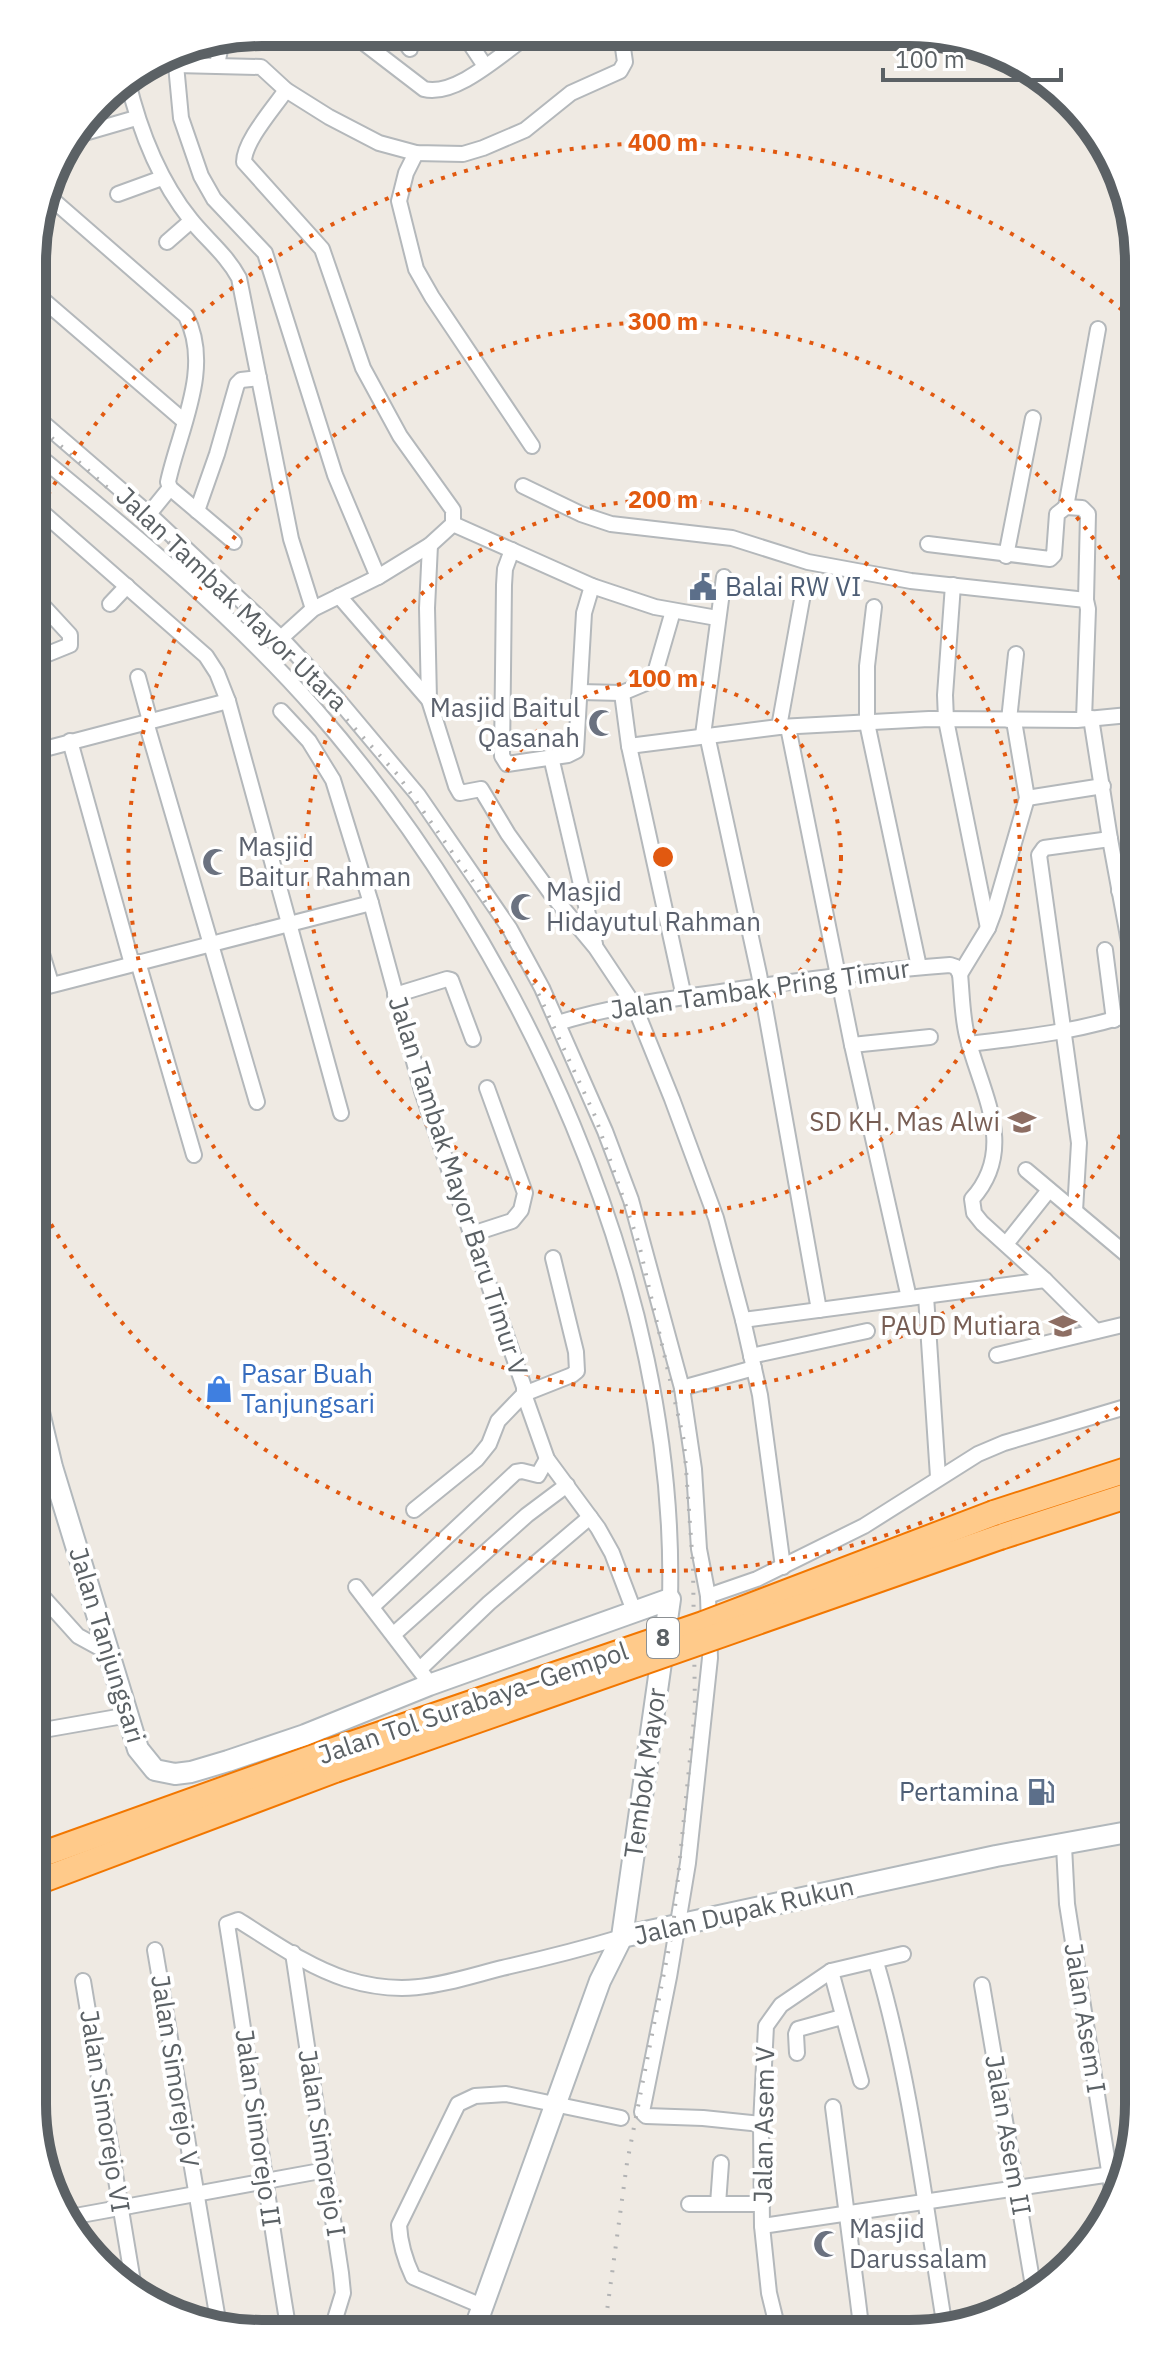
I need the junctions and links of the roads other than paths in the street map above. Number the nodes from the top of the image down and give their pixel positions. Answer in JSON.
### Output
{"nodes":[{"id":1,"x":368,"y":46,"type":"edge"},
{"id":2,"x":408,"y":46,"type":"edge"},
{"id":3,"x":472,"y":46,"type":"edge"},
{"id":4,"x":513,"y":46,"type":"edge"},
{"id":5,"x":622,"y":46,"type":"edge"},
{"id":6,"x":410,"y":49,"type":"dead end"},
{"id":7,"x":220,"y":50,"type":"edge"},
{"id":8,"x":179,"y":62,"type":"edge"},
{"id":9,"x":217,"y":65,"type":"junction"},
{"id":10,"x":170,"y":66,"type":"edge"},
{"id":11,"x":485,"y":66,"type":"junction"},
{"id":12,"x":286,"y":90,"type":"junction"},
{"id":13,"x":130,"y":92,"type":"edge"},
{"id":14,"x":136,"y":118,"type":"junction"},
{"id":15,"x":91,"y":131,"type":"edge"},
{"id":16,"x":416,"y":153,"type":"junction"},
{"id":17,"x":162,"y":178,"type":"junction"},
{"id":18,"x":118,"y":194,"type":"dead end"},
{"id":19,"x":55,"y":201,"type":"edge"},
{"id":20,"x":191,"y":221,"type":"junction"},
{"id":21,"x":167,"y":242,"type":"dead end"},
{"id":22,"x":46,"y":302,"type":"edge"},
{"id":23,"x":1098,"y":329,"type":"dead end"},
{"id":24,"x":259,"y":378,"type":"junction"},
{"id":25,"x":1033,"y":418,"type":"dead end"},
{"id":26,"x":184,"y":421,"type":"junction"},
{"id":27,"x":46,"y":425,"type":"edge"},
{"id":28,"x":532,"y":446,"type":"dead end"},
{"id":29,"x":46,"y":462,"type":"edge"},
{"id":30,"x":523,"y":486,"type":"dead end"},
{"id":31,"x":170,"y":488,"type":"junction"},
{"id":32,"x":1066,"y":507,"type":"junction"},
{"id":33,"x":197,"y":511,"type":"junction"},
{"id":34,"x":149,"y":514,"type":"junction"},
{"id":35,"x":46,"y":515,"type":"edge"},
{"id":36,"x":453,"y":524,"type":"junction"},
{"id":37,"x":234,"y":542,"type":"dead end"},
{"id":38,"x":928,"y":544,"type":"dead end"},
{"id":39,"x":430,"y":545,"type":"junction"},
{"id":40,"x":512,"y":550,"type":"junction"},
{"id":41,"x":1006,"y":556,"type":"junction"},
{"id":42,"x":378,"y":577,"type":"junction"},
{"id":43,"x":724,"y":577,"type":"dead end"},
{"id":44,"x":953,"y":585,"type":"junction"},
{"id":45,"x":127,"y":586,"type":"junction"},
{"id":46,"x":592,"y":586,"type":"junction"},
{"id":47,"x":803,"y":594,"type":"dead end"},
{"id":48,"x":339,"y":596,"type":"junction"},
{"id":49,"x":1086,"y":600,"type":"junction"},
{"id":50,"x":110,"y":604,"type":"dead end"},
{"id":51,"x":874,"y":607,"type":"dead end"},
{"id":52,"x":46,"y":609,"type":"edge"},
{"id":53,"x":313,"y":609,"type":"junction"},
{"id":54,"x":673,"y":611,"type":"junction"},
{"id":55,"x":717,"y":618,"type":"junction"},
{"id":56,"x":281,"y":638,"type":"junction"},
{"id":57,"x":1016,"y":654,"type":"dead end"},
{"id":58,"x":46,"y":655,"type":"edge"},
{"id":59,"x":138,"y":677,"type":"dead end"},
{"id":60,"x":580,"y":692,"type":"junction"},
{"id":61,"x":622,"y":693,"type":"junction"},
{"id":62,"x":429,"y":700,"type":"junction"},
{"id":63,"x":228,"y":701,"type":"junction"},
{"id":64,"x":281,"y":711,"type":"dead end"},
{"id":65,"x":1125,"y":715,"type":"edge"},
{"id":66,"x":1087,"y":718,"type":"junction"},
{"id":67,"x":946,"y":720,"type":"junction"},
{"id":68,"x":1011,"y":720,"type":"junction"},
{"id":69,"x":148,"y":722,"type":"junction"},
{"id":70,"x":867,"y":723,"type":"junction"},
{"id":71,"x":783,"y":727,"type":"junction"},
{"id":72,"x":705,"y":735,"type":"junction"},
{"id":73,"x":70,"y":741,"type":"junction"},
{"id":74,"x":629,"y":746,"type":"junction"},
{"id":75,"x":46,"y":748,"type":"edge"},
{"id":76,"x":551,"y":757,"type":"junction"},
{"id":77,"x":1103,"y":786,"type":"junction"},
{"id":78,"x":1027,"y":798,"type":"junction"},
{"id":79,"x":1110,"y":839,"type":"junction"},
{"id":80,"x":1125,"y":890,"type":"edge"},
{"id":81,"x":1119,"y":891,"type":"junction"},
{"id":82,"x":371,"y":903,"type":"junction"},
{"id":83,"x":1125,"y":922,"type":"edge"},
{"id":84,"x":288,"y":924,"type":"junction"},
{"id":85,"x":988,"y":928,"type":"junction"},
{"id":86,"x":210,"y":943,"type":"junction"},
{"id":87,"x":596,"y":948,"type":"junction"},
{"id":88,"x":1105,"y":950,"type":"dead end"},
{"id":89,"x":135,"y":963,"type":"junction"},
{"id":90,"x":46,"y":967,"type":"edge"},
{"id":91,"x":919,"y":967,"type":"junction"},
{"id":92,"x":960,"y":974,"type":"junction"},
{"id":93,"x":839,"y":975,"type":"junction"},
{"id":94,"x":51,"y":983,"type":"junction"},
{"id":95,"x":46,"y":985,"type":"edge"},
{"id":96,"x":761,"y":986,"type":"junction"},
{"id":97,"x":395,"y":995,"type":"junction"},
{"id":98,"x":684,"y":997,"type":"junction"},
{"id":99,"x":634,"y":1005,"type":"junction"},
{"id":100,"x":1125,"y":1016,"type":"edge"},
{"id":101,"x":1114,"y":1020,"type":"junction"},
{"id":102,"x":558,"y":1023,"type":"junction"},
{"id":103,"x":1063,"y":1032,"type":"junction"},
{"id":104,"x":930,"y":1037,"type":"dead end"},
{"id":105,"x":473,"y":1039,"type":"dead end"},
{"id":106,"x":969,"y":1044,"type":"junction"},
{"id":107,"x":852,"y":1045,"type":"junction"},
{"id":108,"x":487,"y":1088,"type":"dead end"},
{"id":109,"x":257,"y":1102,"type":"dead end"},
{"id":110,"x":341,"y":1113,"type":"dead end"},
{"id":111,"x":194,"y":1155,"type":"dead end"},
{"id":112,"x":1026,"y":1170,"type":"dead end"},
{"id":113,"x":1049,"y":1190,"type":"junction"},
{"id":114,"x":1075,"y":1211,"type":"junction"},
{"id":115,"x":472,"y":1234,"type":"junction"},
{"id":116,"x":1006,"y":1244,"type":"junction"},
{"id":117,"x":1125,"y":1253,"type":"edge"},
{"id":118,"x":553,"y":1258,"type":"dead end"},
{"id":119,"x":1045,"y":1280,"type":"junction"},
{"id":120,"x":926,"y":1296,"type":"junction"},
{"id":121,"x":909,"y":1298,"type":"junction"},
{"id":122,"x":819,"y":1310,"type":"junction"},
{"id":123,"x":743,"y":1320,"type":"junction"},
{"id":124,"x":1125,"y":1324,"type":"edge"},
{"id":125,"x":867,"y":1331,"type":"dead end"},
{"id":126,"x":1096,"y":1331,"type":"junction"},
{"id":127,"x":997,"y":1355,"type":"dead end"},
{"id":128,"x":753,"y":1362,"type":"junction"},
{"id":129,"x":682,"y":1388,"type":"junction"},
{"id":130,"x":524,"y":1394,"type":"junction"},
{"id":131,"x":1125,"y":1407,"type":"edge"},
{"id":132,"x":547,"y":1459,"type":"junction"},
{"id":133,"x":1125,"y":1471,"type":"edge"},
{"id":134,"x":938,"y":1477,"type":"junction"},
{"id":135,"x":46,"y":1479,"type":"edge"},
{"id":136,"x":567,"y":1485,"type":"junction"},
{"id":137,"x":1125,"y":1497,"type":"edge"},
{"id":138,"x":414,"y":1510,"type":"dead end"},
{"id":139,"x":590,"y":1517,"type":"junction"},
{"id":140,"x":783,"y":1567,"type":"junction"},
{"id":141,"x":356,"y":1587,"type":"dead end"},
{"id":142,"x":708,"y":1596,"type":"junction"},
{"id":143,"x":670,"y":1599,"type":"junction"},
{"id":144,"x":46,"y":1600,"type":"edge"},
{"id":145,"x":372,"y":1607,"type":"junction"},
{"id":146,"x":634,"y":1611,"type":"junction"},
{"id":147,"x":394,"y":1634,"type":"junction"},
{"id":148,"x":111,"y":1654,"type":"junction"},
{"id":149,"x":425,"y":1676,"type":"junction"},
{"id":150,"x":129,"y":1715,"type":"junction"},
{"id":151,"x":46,"y":1730,"type":"edge"},
{"id":152,"x":332,"y":1761,"type":"junction"},
{"id":153,"x":1125,"y":1833,"type":"edge"},
{"id":154,"x":1064,"y":1846,"type":"junction"},
{"id":155,"x":46,"y":1853,"type":"edge"},
{"id":156,"x":46,"y":1878,"type":"edge"},
{"id":157,"x":678,"y":1926,"type":"junction"},
{"id":158,"x":622,"y":1937,"type":"junction"},
{"id":159,"x":155,"y":1950,"type":"dead end"},
{"id":160,"x":293,"y":1953,"type":"junction"},
{"id":161,"x":903,"y":1954,"type":"dead end"},
{"id":162,"x":876,"y":1962,"type":"junction"},
{"id":163,"x":831,"y":1971,"type":"junction"},
{"id":164,"x":83,"y":1981,"type":"dead end"},
{"id":165,"x":982,"y":1985,"type":"dead end"},
{"id":166,"x":842,"y":2017,"type":"junction"},
{"id":167,"x":797,"y":2053,"type":"dead end"},
{"id":168,"x":861,"y":2081,"type":"dead end"},
{"id":169,"x":554,"y":2105,"type":"junction"},
{"id":170,"x":833,"y":2107,"type":"dead end"},
{"id":171,"x":621,"y":2118,"type":"dead end"},
{"id":172,"x":761,"y":2124,"type":"junction"},
{"id":173,"x":721,"y":2163,"type":"dead end"},
{"id":174,"x":326,"y":2170,"type":"junction"},
{"id":175,"x":1113,"y":2177,"type":"edge"},
{"id":176,"x":1113,"y":2179,"type":"edge"},
{"id":177,"x":264,"y":2181,"type":"junction"},
{"id":178,"x":1017,"y":2188,"type":"junction"},
{"id":179,"x":195,"y":2193,"type":"junction"},
{"id":180,"x":924,"y":2202,"type":"junction"},
{"id":181,"x":689,"y":2204,"type":"dead end"},
{"id":182,"x":718,"y":2204,"type":"junction"},
{"id":183,"x":762,"y":2204,"type":"junction"},
{"id":184,"x":121,"y":2206,"type":"junction"},
{"id":185,"x":77,"y":2215,"type":"edge"},
{"id":186,"x":847,"y":2215,"type":"junction"},
{"id":187,"x":762,"y":2226,"type":"junction"},
{"id":188,"x":132,"y":2276,"type":"edge"},
{"id":189,"x":1032,"y":2281,"type":"edge"},
{"id":190,"x":482,"y":2306,"type":"junction"},
{"id":191,"x":217,"y":2315,"type":"edge"},
{"id":192,"x":943,"y":2317,"type":"edge"},
{"id":193,"x":287,"y":2320,"type":"edge"},
{"id":194,"x":335,"y":2320,"type":"edge"},
{"id":195,"x":477,"y":2320,"type":"edge"},
{"id":196,"x":776,"y":2320,"type":"edge"},
{"id":197,"x":860,"y":2320,"type":"edge"}],
"edges":[{"from":1,"to":11,"type":"street"},
{"from":2,"to":6,"type":"street"},
{"from":3,"to":11,"type":"street"},
{"from":4,"to":11,"type":"street"},
{"from":5,"to":16,"type":"street"},
{"from":7,"to":9,"type":"street"},
{"from":8,"to":9,"type":"street"},
{"from":9,"to":12,"type":"street"},
{"from":10,"to":42,"type":"street"},
{"from":12,"to":16,"type":"street"},
{"from":12,"to":36,"type":"street"},
{"from":13,"to":14,"type":"street"},
{"from":14,"to":15,"type":"street"},
{"from":14,"to":17,"type":"street"},
{"from":16,"to":28,"type":"street"},
{"from":17,"to":18,"type":"street"},
{"from":17,"to":20,"type":"street"},
{"from":19,"to":26,"type":"street"},
{"from":20,"to":21,"type":"street"},
{"from":20,"to":24,"type":"street"},
{"from":22,"to":26,"type":"street"},
{"from":23,"to":32,"type":"street"},
{"from":24,"to":33,"type":"street"},
{"from":24,"to":53,"type":"street"},
{"from":25,"to":41,"type":"street"},
{"from":26,"to":31,"type":"street"},
{"from":27,"to":34,"type":"street","name":"Jalan Tambak Mayor Utara"},
{"from":29,"to":143,"type":"street"},
{"from":30,"to":44,"type":"street"},
{"from":31,"to":33,"type":"street"},
{"from":31,"to":34,"type":"street"},
{"from":32,"to":41,"type":"street"},
{"from":32,"to":49,"type":"street"},
{"from":33,"to":37,"type":"street"},
{"from":34,"to":56,"type":"street","name":"Jalan Tambak Mayor Utara"},
{"from":35,"to":45,"type":"street"},
{"from":36,"to":39,"type":"street"},
{"from":36,"to":40,"type":"street"},
{"from":38,"to":41,"type":"street"},
{"from":39,"to":42,"type":"street"},
{"from":39,"to":62,"type":"street"},
{"from":40,"to":46,"type":"street"},
{"from":40,"to":76,"type":"street"},
{"from":42,"to":48,"type":"street"},
{"from":43,"to":55,"type":"street"},
{"from":44,"to":49,"type":"street"},
{"from":44,"to":67,"type":"street"},
{"from":45,"to":50,"type":"street"},
{"from":45,"to":63,"type":"street"},
{"from":46,"to":54,"type":"street"},
{"from":46,"to":60,"type":"street"},
{"from":47,"to":71,"type":"street"},
{"from":48,"to":53,"type":"street"},
{"from":48,"to":62,"type":"street"},
{"from":49,"to":66,"type":"street"},
{"from":51,"to":70,"type":"street"},
{"from":52,"to":58,"type":"street"},
{"from":53,"to":56,"type":"street"},
{"from":54,"to":55,"type":"street"},
{"from":54,"to":61,"type":"street"},
{"from":55,"to":72,"type":"street"},
{"from":56,"to":102,"type":"street","name":"Jalan Tambak Mayor Utara"},
{"from":57,"to":68,"type":"street"},
{"from":59,"to":69,"type":"street"},
{"from":60,"to":61,"type":"street"},
{"from":60,"to":76,"type":"street"},
{"from":61,"to":74,"type":"street"},
{"from":62,"to":87,"type":"street"},
{"from":63,"to":69,"type":"street"},
{"from":63,"to":84,"type":"street"},
{"from":64,"to":82,"type":"street","name":"Jalan Tambak Mayor Baru Timur V"},
{"from":65,"to":66,"type":"street"},
{"from":66,"to":68,"type":"street"},
{"from":66,"to":77,"type":"street"},
{"from":67,"to":68,"type":"street"},
{"from":67,"to":70,"type":"street"},
{"from":67,"to":85,"type":"street"},
{"from":68,"to":78,"type":"street"},
{"from":69,"to":73,"type":"street"},
{"from":69,"to":86,"type":"street"},
{"from":70,"to":71,"type":"street"},
{"from":70,"to":91,"type":"street"},
{"from":71,"to":72,"type":"street"},
{"from":71,"to":93,"type":"street"},
{"from":72,"to":74,"type":"street"},
{"from":72,"to":96,"type":"street"},
{"from":73,"to":75,"type":"street"},
{"from":73,"to":89,"type":"street"},
{"from":74,"to":98,"type":"street"},
{"from":76,"to":87,"type":"street"},
{"from":77,"to":78,"type":"street"},
{"from":77,"to":79,"type":"street"},
{"from":78,"to":85,"type":"street"},
{"from":79,"to":81,"type":"street"},
{"from":79,"to":103,"type":"street"},
{"from":80,"to":81,"type":"street"},
{"from":81,"to":83,"type":"street"},
{"from":82,"to":84,"type":"street"},
{"from":82,"to":97,"type":"street","name":"Jalan Tambak Mayor Baru Timur V"},
{"from":84,"to":86,"type":"street"},
{"from":84,"to":110,"type":"street"},
{"from":85,"to":92,"type":"street"},
{"from":86,"to":89,"type":"street"},
{"from":86,"to":109,"type":"street"},
{"from":87,"to":99,"type":"street"},
{"from":88,"to":101,"type":"street"},
{"from":89,"to":94,"type":"street"},
{"from":89,"to":111,"type":"street"},
{"from":90,"to":94,"type":"street"},
{"from":91,"to":92,"type":"street","name":"Jalan Tambak Pring Timur"},
{"from":91,"to":93,"type":"street","name":"Jalan Tambak Pring Timur"},
{"from":92,"to":106,"type":"street"},
{"from":93,"to":96,"type":"street","name":"Jalan Tambak Pring Timur"},
{"from":93,"to":107,"type":"street"},
{"from":94,"to":95,"type":"street"},
{"from":96,"to":98,"type":"street","name":"Jalan Tambak Pring Timur"},
{"from":96,"to":122,"type":"street"},
{"from":97,"to":105,"type":"street"},
{"from":97,"to":115,"type":"street","name":"Jalan Tambak Mayor Baru Timur V"},
{"from":98,"to":99,"type":"street","name":"Jalan Tambak Pring Timur"},
{"from":99,"to":102,"type":"street","name":"Jalan Tambak Pring Timur"},
{"from":99,"to":123,"type":"street"},
{"from":100,"to":101,"type":"street"},
{"from":101,"to":103,"type":"street"},
{"from":102,"to":129,"type":"street","name":"Jalan Tambak Mayor Utara"},
{"from":103,"to":106,"type":"street"},
{"from":103,"to":114,"type":"street"},
{"from":104,"to":107,"type":"street"},
{"from":106,"to":116,"type":"street"},
{"from":107,"to":121,"type":"street"},
{"from":108,"to":115,"type":"street"},
{"from":112,"to":113,"type":"street"},
{"from":113,"to":114,"type":"street"},
{"from":113,"to":116,"type":"street"},
{"from":114,"to":117,"type":"street"},
{"from":115,"to":130,"type":"street","name":"Jalan Tambak Mayor Baru Timur V"},
{"from":116,"to":119,"type":"street"},
{"from":118,"to":130,"type":"street","name":"Jalan Tambak Mayor Baru Timur V"},
{"from":119,"to":120,"type":"street"},
{"from":119,"to":126,"type":"street"},
{"from":120,"to":121,"type":"street"},
{"from":120,"to":134,"type":"street"},
{"from":121,"to":122,"type":"street"},
{"from":122,"to":123,"type":"street"},
{"from":123,"to":128,"type":"street"},
{"from":124,"to":126,"type":"street"},
{"from":125,"to":128,"type":"street"},
{"from":126,"to":127,"type":"street"},
{"from":128,"to":129,"type":"street"},
{"from":128,"to":140,"type":"street"},
{"from":129,"to":142,"type":"street","name":"Jalan Tambak Mayor Utara"},
{"from":130,"to":132,"type":"street"},
{"from":130,"to":138,"type":"street"},
{"from":131,"to":134,"type":"street"},
{"from":132,"to":136,"type":"street"},
{"from":132,"to":145,"type":"street"},
{"from":133,"to":152,"type":"highway","name":"Jalan Tol Surabaya–Gempol","number":"8","bridge":true},
{"from":134,"to":140,"type":"street"},
{"from":135,"to":148,"type":"main road","name":"Jalan Tanjungsari"},
{"from":136,"to":139,"type":"street"},
{"from":136,"to":147,"type":"street"},
{"from":137,"to":152,"type":"highway","name":"Jalan Tol Surabaya–Gempol","number":"8","bridge":true},
{"from":139,"to":146,"type":"street"},
{"from":139,"to":149,"type":"street"},
{"from":140,"to":142,"type":"street"},
{"from":141,"to":145,"type":"street"},
{"from":142,"to":157,"type":"street","name":"Jalan Tambak Mayor Utara"},
{"from":143,"to":146,"type":"main road"},
{"from":143,"to":158,"type":"main road","name":"Tembok Mayor"},
{"from":144,"to":148,"type":"street"},
{"from":145,"to":147,"type":"street"},
{"from":146,"to":149,"type":"main road"},
{"from":147,"to":149,"type":"street"},
{"from":148,"to":150,"type":"main road","name":"Jalan Tanjungsari"},
{"from":149,"to":150,"type":"main road","name":"Jalan Tanjungsari"},
{"from":150,"to":151,"type":"street"},
{"from":152,"to":155,"type":"highway","name":"Jalan Tol Surabaya–Gempol","number":"8"},
{"from":152,"to":156,"type":"highway","name":"Jalan Tol Surabaya–Gempol","number":"8"},
{"from":153,"to":154,"type":"main road","name":"Jalan Dupak Rukun"},
{"from":154,"to":157,"type":"main road","name":"Jalan Dupak Rukun"},
{"from":154,"to":175,"type":"street","name":"Jalan Asem I"},
{"from":157,"to":158,"type":"main road","name":"Jalan Dupak Rukun"},
{"from":157,"to":172,"type":"street","name":"Jalan Tambak Mayor Utara"},
{"from":158,"to":160,"type":"street"},
{"from":158,"to":169,"type":"main road","name":"Jalan Dupak Rukun"},
{"from":159,"to":179,"type":"street","name":"Jalan Simorejo V"},
{"from":160,"to":174,"type":"street","name":"Jalan Simorejo I"},
{"from":160,"to":177,"type":"street","name":"Jalan Simorejo II"},
{"from":161,"to":162,"type":"street","name":"Jalan Asem V"},
{"from":162,"to":163,"type":"street","name":"Jalan Asem V"},
{"from":162,"to":180,"type":"street"},
{"from":163,"to":166,"type":"street"},
{"from":163,"to":172,"type":"street","name":"Jalan Asem V"},
{"from":164,"to":184,"type":"street","name":"Jalan Simorejo VI"},
{"from":165,"to":178,"type":"street","name":"Jalan Asem II"},
{"from":166,"to":167,"type":"street"},
{"from":166,"to":168,"type":"street"},
{"from":169,"to":171,"type":"street"},
{"from":169,"to":190,"type":"main road","name":"Jalan Dupak Rukun"},
{"from":169,"to":190,"type":"street"},
{"from":170,"to":186,"type":"street"},
{"from":172,"to":183,"type":"street","name":"Jalan Asem V"},
{"from":173,"to":182,"type":"street"},
{"from":174,"to":177,"type":"street"},
{"from":174,"to":194,"type":"street","name":"Jalan Simorejo I"},
{"from":176,"to":178,"type":"street"},
{"from":177,"to":179,"type":"street"},
{"from":177,"to":193,"type":"street","name":"Jalan Simorejo II"},
{"from":178,"to":180,"type":"street"},
{"from":178,"to":189,"type":"street","name":"Jalan Asem II"},
{"from":179,"to":184,"type":"street"},
{"from":179,"to":191,"type":"street","name":"Jalan Simorejo V"},
{"from":180,"to":186,"type":"street"},
{"from":180,"to":192,"type":"street"},
{"from":181,"to":182,"type":"street"},
{"from":182,"to":183,"type":"street"},
{"from":183,"to":187,"type":"street","name":"Jalan Asem V"},
{"from":184,"to":185,"type":"street"},
{"from":184,"to":188,"type":"street","name":"Jalan Simorejo VI"},
{"from":186,"to":187,"type":"street"},
{"from":186,"to":197,"type":"street"},
{"from":187,"to":196,"type":"street","name":"Jalan Asem V"},
{"from":190,"to":195,"type":"main road","name":"Jalan Dupak Rukun"}]}
